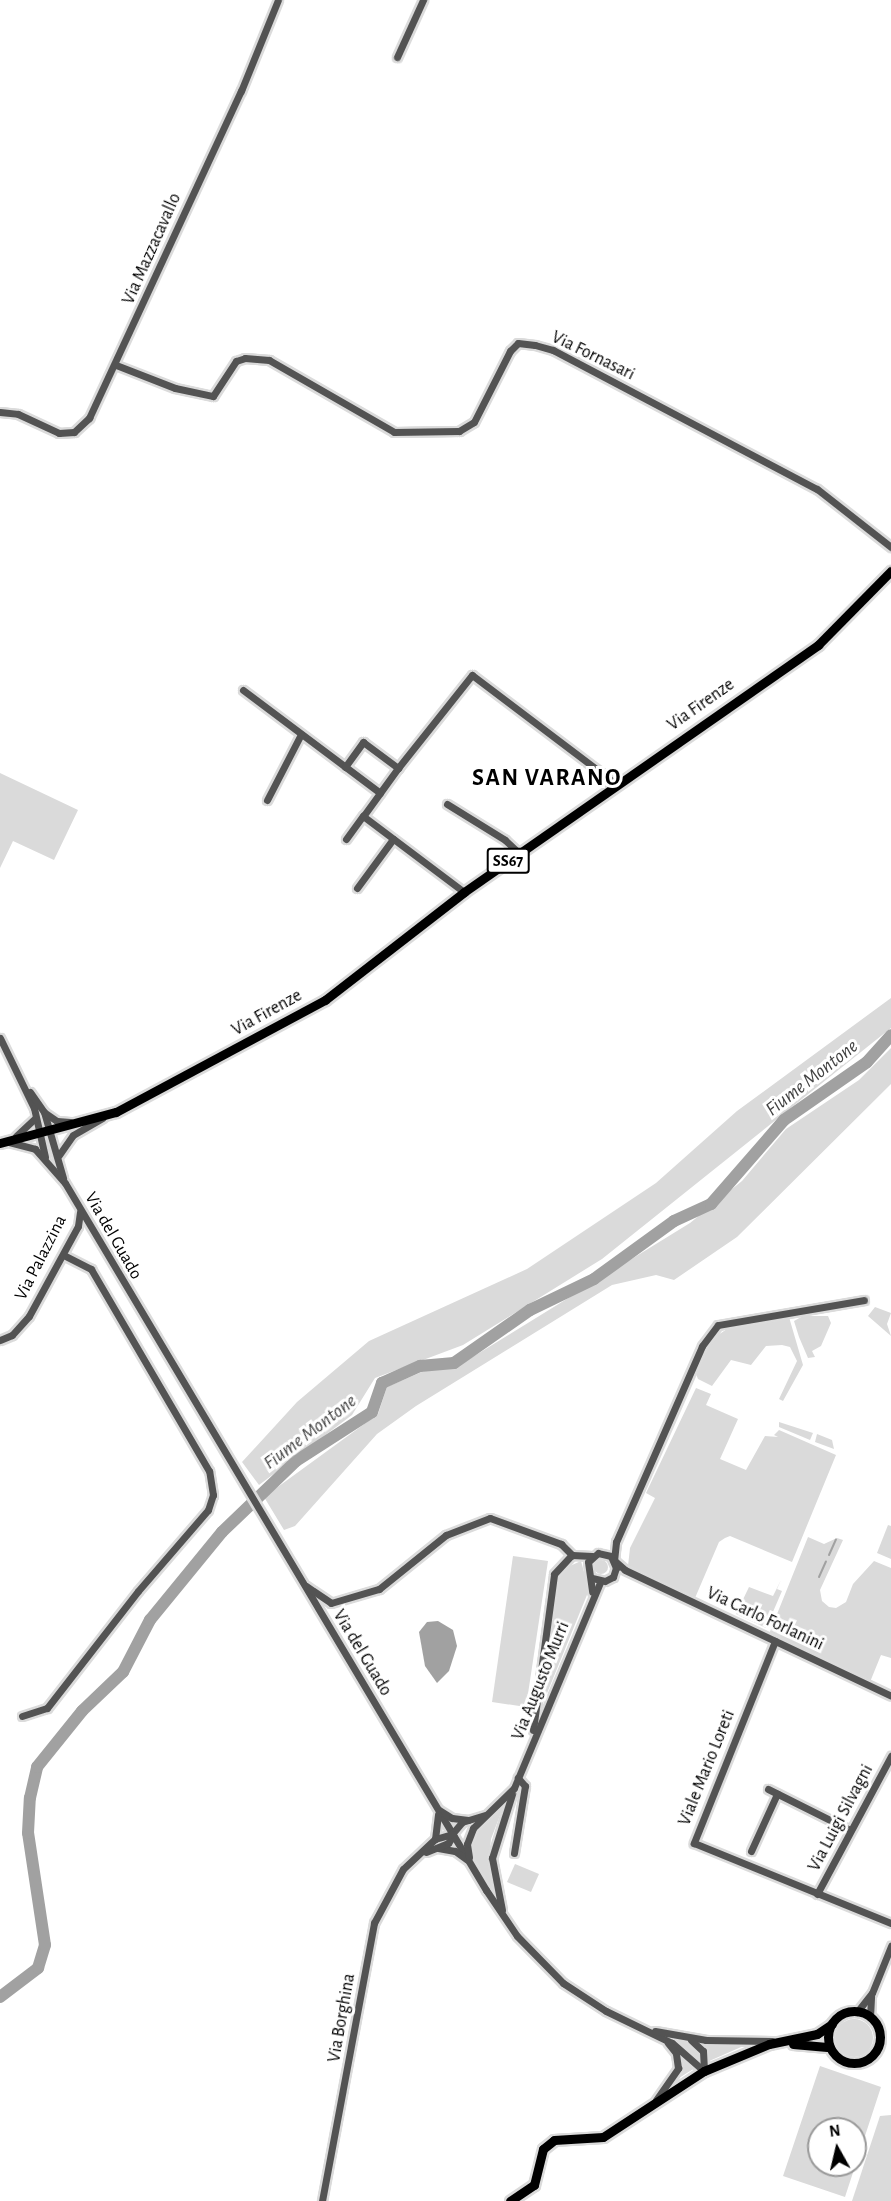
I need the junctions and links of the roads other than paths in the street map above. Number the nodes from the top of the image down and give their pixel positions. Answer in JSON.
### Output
{"nodes":[{"id":1,"x":278,"y":0,"type":"edge"},
{"id":2,"x":423,"y":0,"type":"edge"},
{"id":3,"x":397,"y":57,"type":"dead end"},
{"id":4,"x":116,"y":365,"type":"junction"},
{"id":5,"x":0,"y":412,"type":"edge"},
{"id":6,"x":891,"y":547,"type":"edge"},
{"id":7,"x":891,"y":571,"type":"edge"},
{"id":8,"x":243,"y":690,"type":"dead end"},
{"id":9,"x":301,"y":734,"type":"junction"},
{"id":10,"x":345,"y":767,"type":"junction"},
{"id":11,"x":398,"y":768,"type":"junction"},
{"id":12,"x":616,"y":783,"type":"junction"},
{"id":13,"x":380,"y":793,"type":"junction"},
{"id":14,"x":267,"y":800,"type":"dead end"},
{"id":15,"x":447,"y":804,"type":"dead end"},
{"id":16,"x":363,"y":816,"type":"junction"},
{"id":17,"x":346,"y":839,"type":"dead end"},
{"id":18,"x":393,"y":839,"type":"junction"},
{"id":19,"x":519,"y":853,"type":"junction"},
{"id":20,"x":357,"y":888,"type":"dead end"},
{"id":21,"x":464,"y":892,"type":"junction"},
{"id":22,"x":0,"y":1038,"type":"edge"},
{"id":23,"x":20,"y":1078,"type":"junction"},
{"id":24,"x":44,"y":1112,"type":"junction"},
{"id":25,"x":35,"y":1118,"type":"junction"},
{"id":26,"x":103,"y":1118,"type":"junction"},
{"id":27,"x":51,"y":1132,"type":"junction"},
{"id":28,"x":39,"y":1135,"type":"junction"},
{"id":29,"x":3,"y":1143,"type":"edge"},
{"id":30,"x":60,"y":1155,"type":"junction"},
{"id":31,"x":45,"y":1157,"type":"junction"},
{"id":32,"x":64,"y":1183,"type":"junction"},
{"id":33,"x":80,"y":1212,"type":"junction"},
{"id":34,"x":63,"y":1255,"type":"junction"},
{"id":35,"x":864,"y":1300,"type":"dead end"},
{"id":36,"x":0,"y":1340,"type":"edge"},
{"id":37,"x":616,"y":1548,"type":"junction"},
{"id":38,"x":609,"y":1554,"type":"junction"},
{"id":39,"x":576,"y":1555,"type":"junction"},
{"id":40,"x":590,"y":1559,"type":"junction"},
{"id":41,"x":615,"y":1564,"type":"junction"},
{"id":42,"x":592,"y":1578,"type":"junction"},
{"id":43,"x":600,"y":1582,"type":"junction"},
{"id":44,"x":303,"y":1583,"type":"junction"},
{"id":45,"x":592,"y":1595,"type":"junction"},
{"id":46,"x":775,"y":1641,"type":"junction"},
{"id":47,"x":891,"y":1696,"type":"edge"},
{"id":48,"x":22,"y":1716,"type":"dead end"},
{"id":49,"x":532,"y":1738,"type":"junction"},
{"id":50,"x":891,"y":1756,"type":"edge"},
{"id":51,"x":518,"y":1778,"type":"junction"},
{"id":52,"x":514,"y":1788,"type":"junction"},
{"id":53,"x":768,"y":1789,"type":"dead end"},
{"id":54,"x":777,"y":1794,"type":"junction"},
{"id":55,"x":437,"y":1808,"type":"junction"},
{"id":56,"x":486,"y":1814,"type":"junction"},
{"id":57,"x":469,"y":1820,"type":"junction"},
{"id":58,"x":473,"y":1828,"type":"junction"},
{"id":59,"x":850,"y":1830,"type":"junction"},
{"id":60,"x":453,"y":1835,"type":"junction"},
{"id":61,"x":435,"y":1839,"type":"junction"},
{"id":62,"x":437,"y":1848,"type":"junction"},
{"id":63,"x":751,"y":1851,"type":"dead end"},
{"id":64,"x":514,"y":1853,"type":"dead end"},
{"id":65,"x":421,"y":1854,"type":"junction"},
{"id":66,"x":470,"y":1863,"type":"junction"},
{"id":67,"x":817,"y":1894,"type":"junction"},
{"id":68,"x":503,"y":1915,"type":"junction"},
{"id":69,"x":891,"y":1923,"type":"edge"},
{"id":70,"x":891,"y":1946,"type":"edge"},
{"id":71,"x":872,"y":1993,"type":"junction"},
{"id":72,"x":857,"y":2012,"type":"junction"},
{"id":73,"x":870,"y":2017,"type":"junction"},
{"id":74,"x":832,"y":2024,"type":"junction"},
{"id":75,"x":878,"y":2028,"type":"junction"},
{"id":76,"x":647,"y":2029,"type":"junction"},
{"id":77,"x":891,"y":2032,"type":"edge"},
{"id":78,"x":681,"y":2036,"type":"junction"},
{"id":79,"x":662,"y":2037,"type":"junction"},
{"id":80,"x":891,"y":2040,"type":"edge"},
{"id":81,"x":778,"y":2041,"type":"junction"},
{"id":82,"x":878,"y":2047,"type":"junction"},
{"id":83,"x":830,"y":2048,"type":"junction"},
{"id":84,"x":750,"y":2051,"type":"junction"},
{"id":85,"x":704,"y":2071,"type":"junction"},
{"id":86,"x":656,"y":2101,"type":"junction"},
{"id":87,"x":322,"y":2201,"type":"edge"},
{"id":88,"x":510,"y":2201,"type":"edge"}],
"edges":[{"from":1,"to":4,"type":"street","name":"Via Mazzacavallo"},
{"from":2,"to":3,"type":"street"},
{"from":4,"to":5,"type":"street","name":"Via Mazzacavallo"},
{"from":4,"to":6,"type":"street","name":"Via Fornasari"},
{"from":7,"to":12,"type":"main road","name":"Via Firenze","number":"SS67"},
{"from":8,"to":9,"type":"street"},
{"from":9,"to":10,"type":"street"},
{"from":9,"to":14,"type":"street"},
{"from":10,"to":11,"type":"street"},
{"from":10,"to":13,"type":"street"},
{"from":11,"to":12,"type":"street"},
{"from":11,"to":13,"type":"street"},
{"from":12,"to":19,"type":"main road","name":"Via Firenze","number":"SS67"},
{"from":13,"to":16,"type":"street"},
{"from":15,"to":19,"type":"street"},
{"from":16,"to":17,"type":"street"},
{"from":16,"to":18,"type":"street"},
{"from":18,"to":20,"type":"street"},
{"from":18,"to":21,"type":"street"},
{"from":19,"to":21,"type":"main road","name":"Via Firenze","number":"SS67"},
{"from":21,"to":26,"type":"main road","name":"Via Firenze","number":"SS67"},
{"from":22,"to":23,"type":"street"},
{"from":23,"to":24,"type":"street","name":"Via del Guado"},
{"from":23,"to":25,"type":"street","name":"Via del Guado"},
{"from":24,"to":26,"type":"street"},
{"from":24,"to":27,"type":"street","name":"Via del Guado"},
{"from":25,"to":28,"type":"street","name":"Via del Guado"},
{"from":25,"to":29,"type":"street"},
{"from":26,"to":27,"type":"main road","name":"Via Firenze","number":"SS67"},
{"from":26,"to":30,"type":"street"},
{"from":27,"to":28,"type":"main road","name":"Via Firenze"},
{"from":27,"to":30,"type":"street","name":"Via del Guado"},
{"from":28,"to":29,"type":"main road","name":"Via Firenze"},
{"from":28,"to":31,"type":"street","name":"Via del Guado"},
{"from":29,"to":31,"type":"street","name":"Via del Guado"},
{"from":30,"to":32,"type":"street","name":"Via del Guado"},
{"from":31,"to":32,"type":"street","name":"Via del Guado"},
{"from":32,"to":33,"type":"street","name":"Via del Guado"},
{"from":33,"to":34,"type":"street","name":"Via Palazzina"},
{"from":33,"to":44,"type":"street","name":"Via del Guado"},
{"from":34,"to":36,"type":"street","name":"Via Palazzina"},
{"from":34,"to":48,"type":"street","name":"Via del Guado"},
{"from":35,"to":37,"type":"street"},
{"from":37,"to":38,"type":"street"},
{"from":37,"to":41,"type":"street"},
{"from":38,"to":40,"type":"street"},
{"from":38,"to":41,"type":"street"},
{"from":39,"to":40,"type":"street"},
{"from":39,"to":44,"type":"street"},
{"from":39,"to":49,"type":"street"},
{"from":40,"to":42,"type":"street"},
{"from":41,"to":43,"type":"street"},
{"from":41,"to":46,"type":"street","name":"Via Carlo Forlanini"},
{"from":42,"to":43,"type":"street"},
{"from":42,"to":45,"type":"street"},
{"from":43,"to":45,"type":"street"},
{"from":44,"to":55,"type":"street","name":"Via del Guado"},
{"from":45,"to":49,"type":"street","name":"Via Augusto Murri"},
{"from":46,"to":47,"type":"street","name":"Via Carlo Forlanini"},
{"from":46,"to":67,"type":"street","name":"Viale Mario Loreti"},
{"from":49,"to":51,"type":"street","name":"Via Augusto Murri"},
{"from":50,"to":59,"type":"street","name":"Via Luigi Silvagni"},
{"from":51,"to":52,"type":"street","name":"Via Augusto Murri"},
{"from":51,"to":64,"type":"street","name":"Via Augusto Murri"},
{"from":52,"to":56,"type":"street","name":"Via Augusto Murri"},
{"from":52,"to":68,"type":"street"},
{"from":53,"to":54,"type":"street"},
{"from":54,"to":59,"type":"street"},
{"from":54,"to":63,"type":"street"},
{"from":55,"to":57,"type":"street"},
{"from":55,"to":60,"type":"street","name":"Via del Guado"},
{"from":55,"to":61,"type":"street"},
{"from":56,"to":57,"type":"street","name":"Via Augusto Murri"},
{"from":56,"to":58,"type":"street","name":"Via Augusto Murri"},
{"from":57,"to":60,"type":"street","name":"Via Augusto Murri"},
{"from":58,"to":60,"type":"street","name":"Via Augusto Murri"},
{"from":58,"to":66,"type":"street"},
{"from":59,"to":67,"type":"street","name":"Via Luigi Silvagni"},
{"from":60,"to":61,"type":"street"},
{"from":60,"to":62,"type":"street","name":"Via Borghina"},
{"from":60,"to":66,"type":"street","name":"Via del Guado"},
{"from":61,"to":65,"type":"street","name":"Via Borghina"},
{"from":62,"to":65,"type":"street","name":"Via Borghina"},
{"from":62,"to":66,"type":"street"},
{"from":65,"to":87,"type":"street","name":"Via Borghina"},
{"from":66,"to":68,"type":"street","name":"Via del Guado"},
{"from":67,"to":69,"type":"street","name":"Viale Mario Loreti"},
{"from":68,"to":76,"type":"street","name":"Via del Guado"},
{"from":70,"to":71,"type":"street"},
{"from":71,"to":72,"type":"street"},
{"from":71,"to":73,"type":"street"},
{"from":72,"to":73,"type":"main road"},
{"from":72,"to":74,"type":"main road"},
{"from":73,"to":75,"type":"main road"},
{"from":74,"to":81,"type":"main road"},
{"from":74,"to":83,"type":"main road"},
{"from":75,"to":77,"type":"main road"},
{"from":75,"to":82,"type":"main road"},
{"from":76,"to":78,"type":"street"},
{"from":76,"to":79,"type":"street","name":"Via del Guado"},
{"from":78,"to":81,"type":"street"},
{"from":78,"to":85,"type":"street"},
{"from":79,"to":85,"type":"street","name":"Via del Guado"},
{"from":79,"to":86,"type":"street"},
{"from":80,"to":82,"type":"main road"},
{"from":81,"to":84,"type":"main road"},
{"from":82,"to":83,"type":"main road"},
{"from":83,"to":84,"type":"main road"},
{"from":84,"to":85,"type":"main road"},
{"from":85,"to":86,"type":"main road"},
{"from":86,"to":88,"type":"main road"}]}
